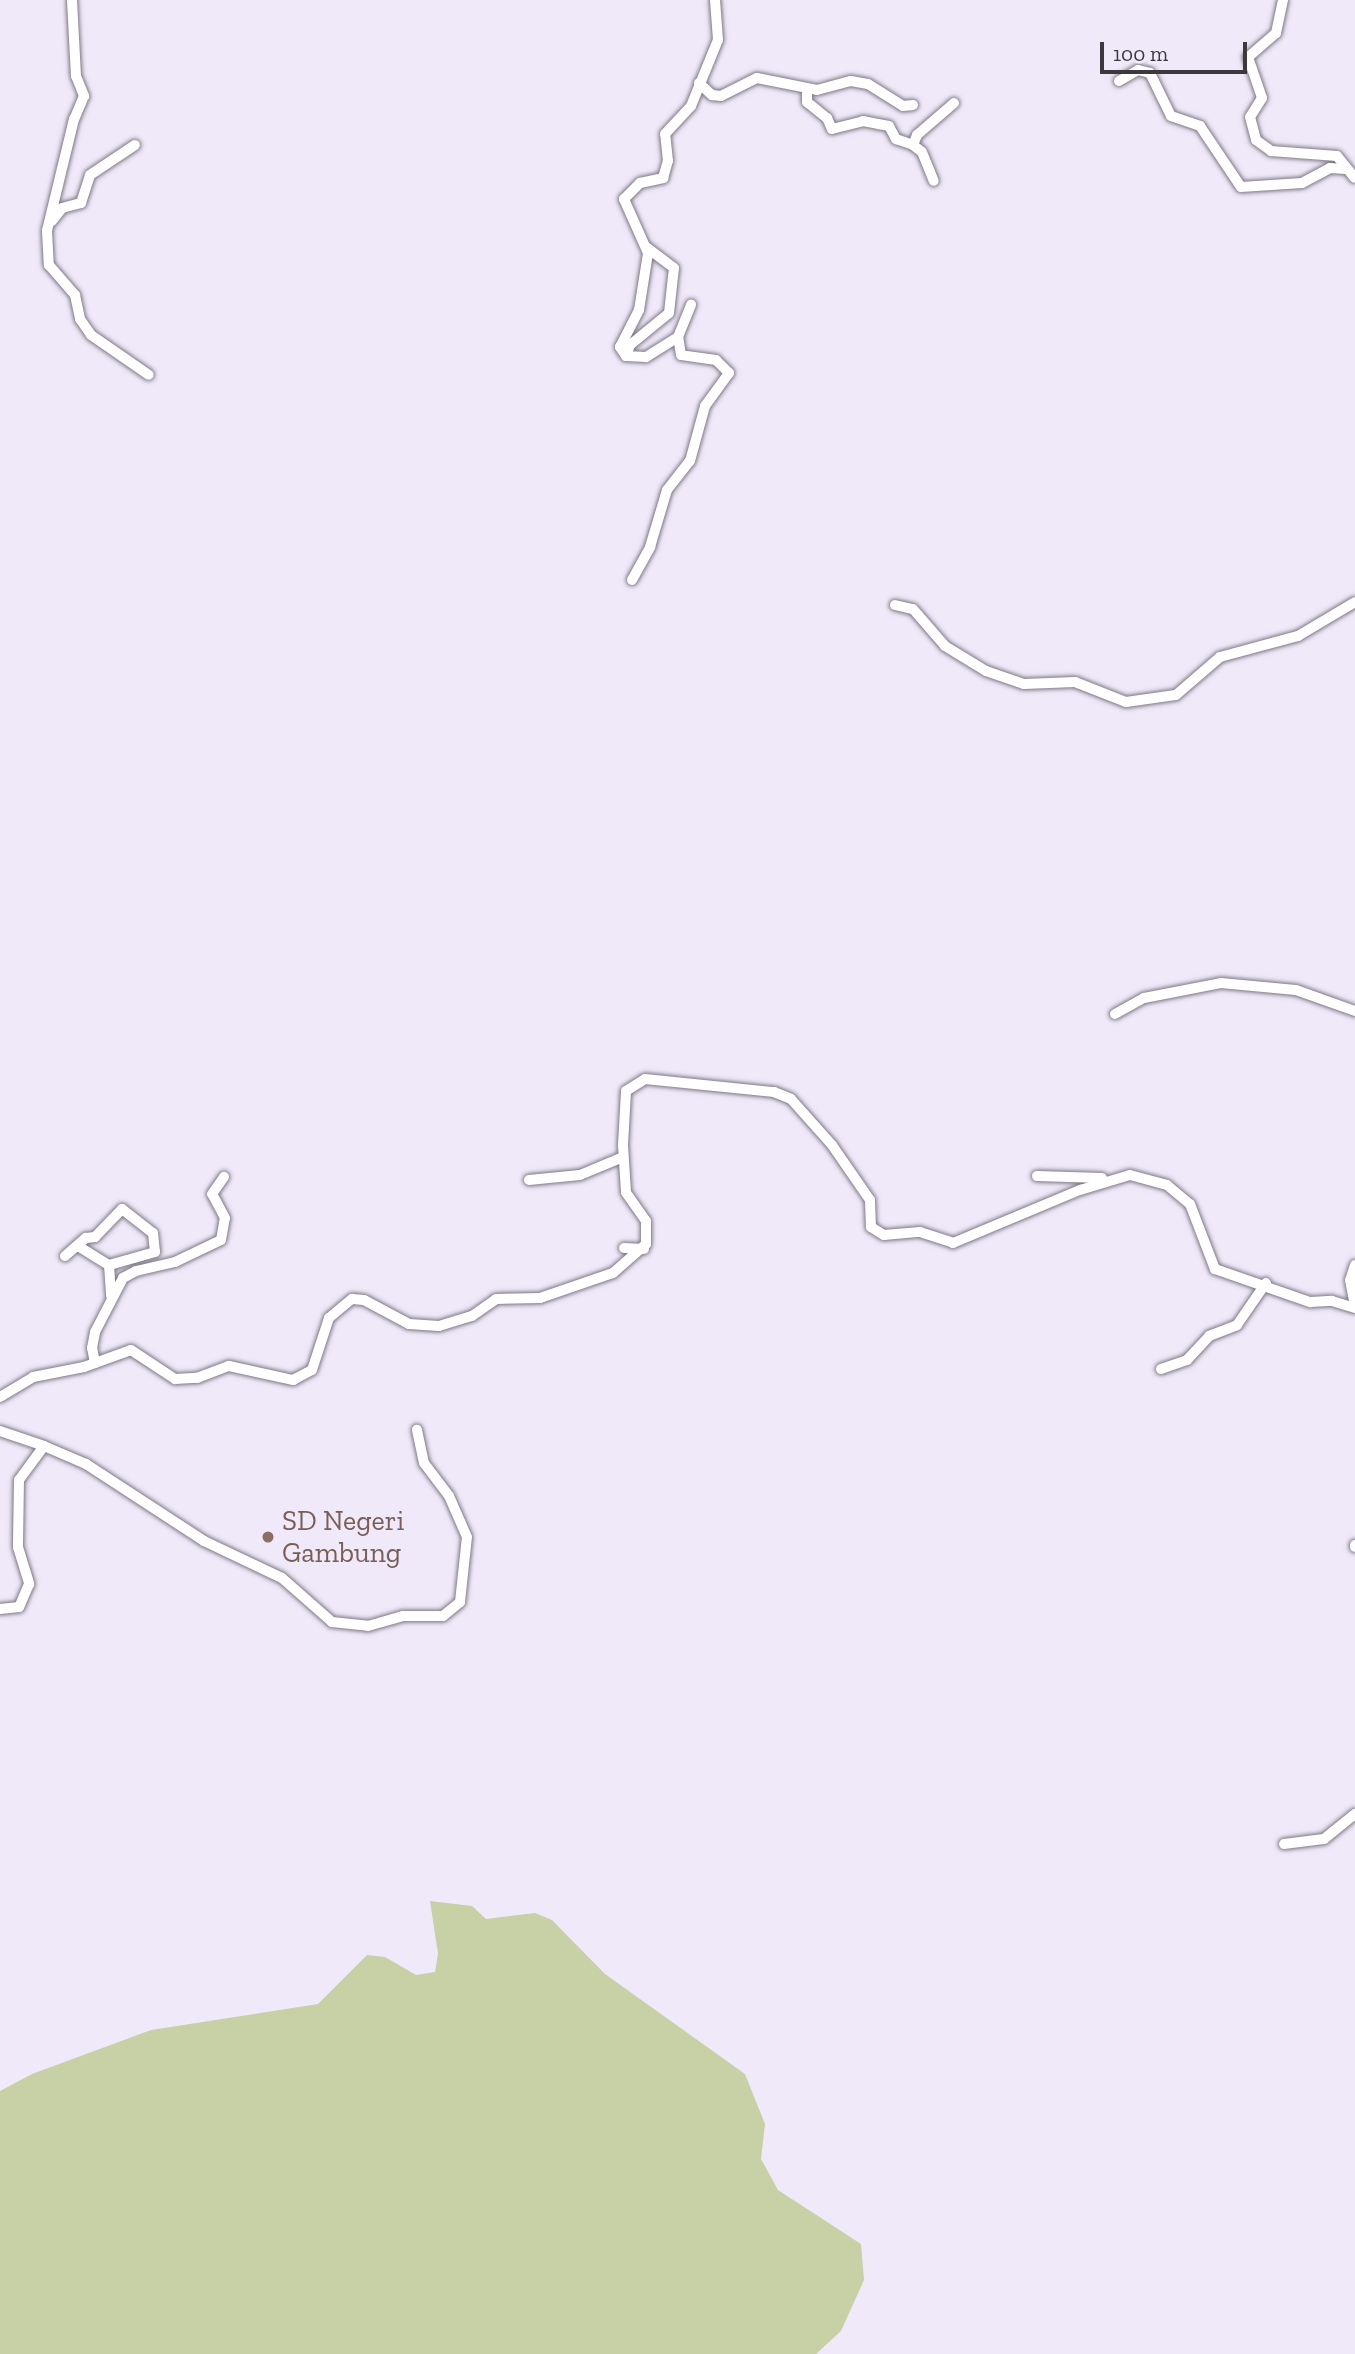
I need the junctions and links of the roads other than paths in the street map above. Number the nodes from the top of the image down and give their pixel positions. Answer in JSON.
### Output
{"nodes":[{"id":1,"x":72,"y":0,"type":"edge"},
{"id":2,"x":715,"y":0,"type":"edge"},
{"id":3,"x":1283,"y":0,"type":"edge"},
{"id":4,"x":1119,"y":81,"type":"dead end"},
{"id":5,"x":699,"y":83,"type":"junction"},
{"id":6,"x":807,"y":89,"type":"junction"},
{"id":7,"x":954,"y":103,"type":"dead end"},
{"id":8,"x":913,"y":105,"type":"dead end"},
{"id":9,"x":135,"y":145,"type":"dead end"},
{"id":10,"x":913,"y":145,"type":"junction"},
{"id":11,"x":1346,"y":169,"type":"junction"},
{"id":12,"x":1355,"y":178,"type":"edge"},
{"id":13,"x":934,"y":181,"type":"dead end"},
{"id":14,"x":47,"y":231,"type":"junction"},
{"id":15,"x":647,"y":248,"type":"junction"},
{"id":16,"x":691,"y":304,"type":"dead end"},
{"id":17,"x":678,"y":337,"type":"junction"},
{"id":18,"x":626,"y":356,"type":"junction"},
{"id":19,"x":149,"y":375,"type":"dead end"},
{"id":20,"x":632,"y":580,"type":"dead end"},
{"id":21,"x":1355,"y":602,"type":"edge"},
{"id":22,"x":895,"y":605,"type":"dead end"},
{"id":23,"x":1355,"y":1011,"type":"edge"},
{"id":24,"x":1115,"y":1014,"type":"dead end"},
{"id":25,"x":623,"y":1157,"type":"junction"},
{"id":26,"x":1130,"y":1175,"type":"junction"},
{"id":27,"x":1037,"y":1176,"type":"dead end"},
{"id":28,"x":224,"y":1177,"type":"dead end"},
{"id":29,"x":529,"y":1180,"type":"dead end"},
{"id":30,"x":78,"y":1246,"type":"junction"},
{"id":31,"x":624,"y":1248,"type":"dead end"},
{"id":32,"x":644,"y":1249,"type":"junction"},
{"id":33,"x":65,"y":1256,"type":"dead end"},
{"id":34,"x":109,"y":1265,"type":"junction"},
{"id":35,"x":1355,"y":1265,"type":"edge"},
{"id":36,"x":1266,"y":1283,"type":"junction"},
{"id":37,"x":111,"y":1296,"type":"junction"},
{"id":38,"x":1355,"y":1306,"type":"edge"},
{"id":39,"x":95,"y":1363,"type":"junction"},
{"id":40,"x":1161,"y":1369,"type":"dead end"},
{"id":41,"x":0,"y":1396,"type":"edge"},
{"id":42,"x":417,"y":1430,"type":"dead end"},
{"id":43,"x":0,"y":1431,"type":"edge"},
{"id":44,"x":43,"y":1449,"type":"junction"},
{"id":45,"x":0,"y":1609,"type":"edge"},
{"id":46,"x":1355,"y":1814,"type":"edge"},
{"id":47,"x":1284,"y":1844,"type":"dead end"}],
"edges":[{"from":1,"to":14,"type":"street"},
{"from":2,"to":5,"type":"street"},
{"from":3,"to":11,"type":"street"},
{"from":4,"to":11,"type":"street"},
{"from":5,"to":6,"type":"street"},
{"from":5,"to":15,"type":"street"},
{"from":6,"to":8,"type":"street"},
{"from":6,"to":10,"type":"street"},
{"from":7,"to":10,"type":"street"},
{"from":9,"to":14,"type":"street"},
{"from":10,"to":13,"type":"street"},
{"from":11,"to":12,"type":"street"},
{"from":14,"to":19,"type":"street"},
{"from":15,"to":18,"type":"street"},
{"from":15,"to":18,"type":"street"},
{"from":16,"to":17,"type":"street"},
{"from":17,"to":18,"type":"street"},
{"from":17,"to":20,"type":"street"},
{"from":21,"to":22,"type":"street"},
{"from":23,"to":24,"type":"street"},
{"from":25,"to":26,"type":"street"},
{"from":25,"to":29,"type":"street"},
{"from":25,"to":32,"type":"street"},
{"from":26,"to":27,"type":"street"},
{"from":26,"to":36,"type":"street"},
{"from":28,"to":37,"type":"street"},
{"from":30,"to":33,"type":"street"},
{"from":30,"to":34,"type":"street"},
{"from":30,"to":34,"type":"street"},
{"from":31,"to":32,"type":"street"},
{"from":32,"to":39,"type":"street"},
{"from":34,"to":37,"type":"street"},
{"from":35,"to":38,"type":"street"},
{"from":36,"to":38,"type":"street"},
{"from":36,"to":40,"type":"street"},
{"from":37,"to":39,"type":"street"},
{"from":39,"to":41,"type":"street"},
{"from":42,"to":44,"type":"street"},
{"from":43,"to":44,"type":"street"},
{"from":44,"to":45,"type":"street"},
{"from":46,"to":47,"type":"street"}]}
